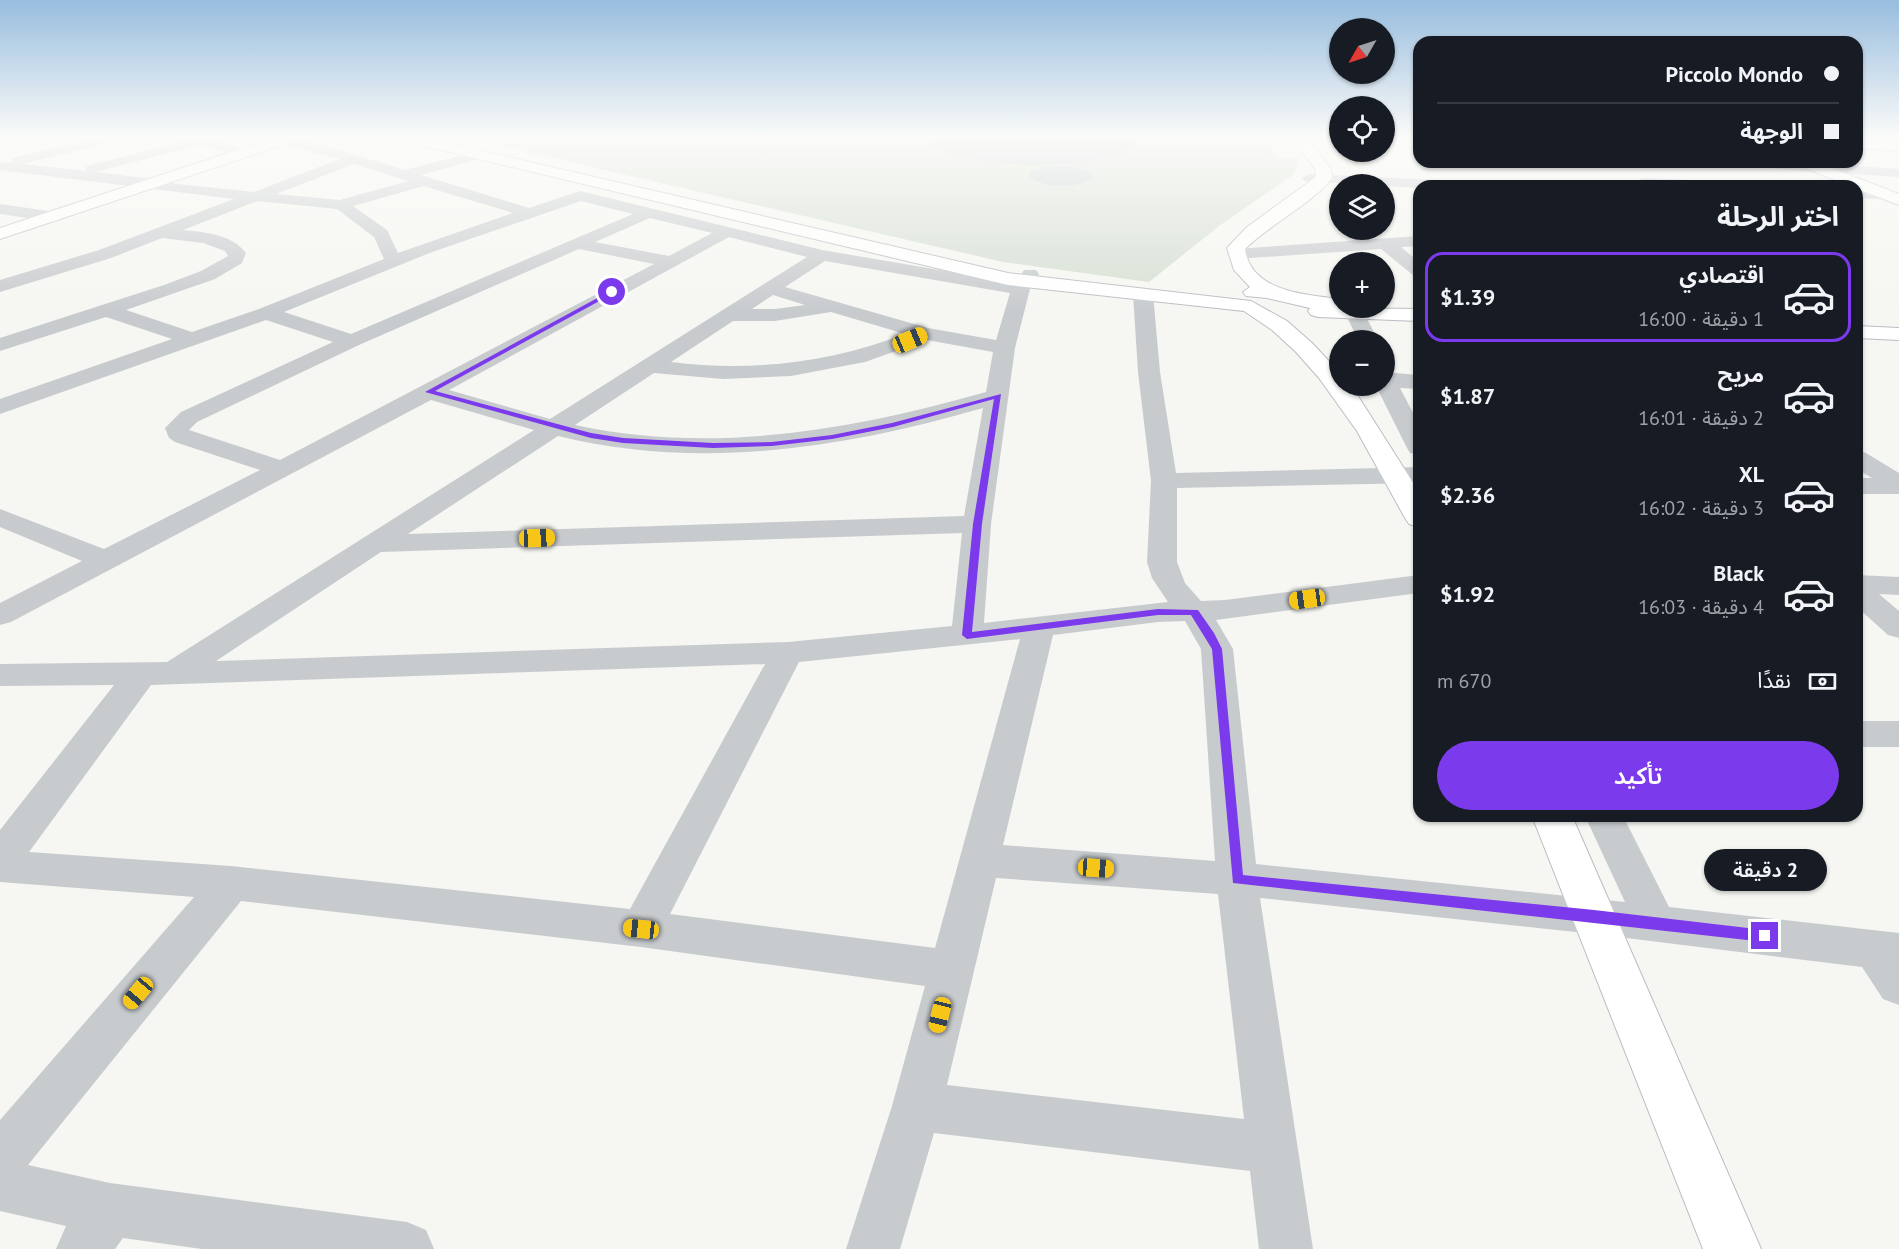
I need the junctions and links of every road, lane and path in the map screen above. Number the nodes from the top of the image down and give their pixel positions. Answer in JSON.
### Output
{"nodes":[{"id":1,"x":120,"y":195,"type":"edge"},
{"id":2,"x":255,"y":195,"type":"edge"},
{"id":3,"x":257,"y":195,"type":"edge"},
{"id":4,"x":374,"y":195,"type":"edge"},
{"id":5,"x":463,"y":195,"type":"edge"},
{"id":6,"x":649,"y":195,"type":"edge"},
{"id":7,"x":678,"y":195,"type":"edge"},
{"id":8,"x":1290,"y":195,"type":"edge"},
{"id":9,"x":1296,"y":195,"type":"edge"},
{"id":10,"x":341,"y":205,"type":"junction"},
{"id":11,"x":0,"y":209,"type":"edge"},
{"id":12,"x":648,"y":213,"type":"junction"},
{"id":13,"x":56,"y":217,"type":"junction"},
{"id":14,"x":531,"y":220,"type":"junction"},
{"id":15,"x":727,"y":232,"type":"junction"},
{"id":16,"x":162,"y":233,"type":"junction"},
{"id":17,"x":556,"y":233,"type":"dead end"},
{"id":18,"x":0,"y":234,"type":"edge"},
{"id":19,"x":583,"y":242,"type":"junction"},
{"id":20,"x":1413,"y":242,"type":"edge"},
{"id":21,"x":1386,"y":244,"type":"junction"},
{"id":22,"x":1236,"y":254,"type":"junction"},
{"id":23,"x":822,"y":255,"type":"junction"},
{"id":24,"x":393,"y":260,"type":"junction"},
{"id":25,"x":671,"y":262,"type":"junction"},
{"id":26,"x":1413,"y":266,"type":"edge"},
{"id":27,"x":1025,"y":281,"type":"junction"},
{"id":28,"x":1,"y":286,"type":"edge"},
{"id":29,"x":772,"y":289,"type":"junction"},
{"id":30,"x":1143,"y":294,"type":"junction"},
{"id":31,"x":1247,"y":302,"type":"junction"},
{"id":32,"x":832,"y":306,"type":"junction"},
{"id":33,"x":1282,"y":307,"type":"junction"},
{"id":34,"x":1329,"y":308,"type":"edge"},
{"id":35,"x":1395,"y":309,"type":"edge"},
{"id":36,"x":1413,"y":309,"type":"edge"},
{"id":37,"x":105,"y":310,"type":"junction"},
{"id":38,"x":1395,"y":312,"type":"edge"},
{"id":39,"x":266,"y":313,"type":"junction"},
{"id":40,"x":1413,"y":314,"type":"edge"},
{"id":41,"x":731,"y":315,"type":"junction"},
{"id":42,"x":1863,"y":325,"type":"edge"},
{"id":43,"x":1899,"y":327,"type":"edge"},
{"id":44,"x":1863,"y":332,"type":"edge"},
{"id":45,"x":925,"y":334,"type":"junction"},
{"id":46,"x":1899,"y":334,"type":"edge"},
{"id":47,"x":193,"y":339,"type":"junction"},
{"id":48,"x":352,"y":341,"type":"junction"},
{"id":49,"x":0,"y":345,"type":"edge"},
{"id":50,"x":1004,"y":348,"type":"junction"},
{"id":51,"x":651,"y":366,"type":"junction"},
{"id":52,"x":1395,"y":380,"type":"edge"},
{"id":53,"x":1413,"y":381,"type":"edge"},
{"id":54,"x":429,"y":392,"type":"junction"},
{"id":55,"x":998,"y":396,"type":"junction"},
{"id":56,"x":1393,"y":396,"type":"edge"},
{"id":57,"x":0,"y":407,"type":"edge"},
{"id":58,"x":555,"y":427,"type":"junction"},
{"id":59,"x":1413,"y":436,"type":"edge"},
{"id":60,"x":1863,"y":461,"type":"edge"},
{"id":61,"x":280,"y":468,"type":"junction"},
{"id":62,"x":1408,"y":474,"type":"edge"},
{"id":63,"x":1894,"y":478,"type":"edge"},
{"id":64,"x":1164,"y":482,"type":"junction"},
{"id":65,"x":1863,"y":485,"type":"edge"},
{"id":66,"x":1413,"y":494,"type":"edge"},
{"id":67,"x":0,"y":517,"type":"edge"},
{"id":68,"x":977,"y":524,"type":"junction"},
{"id":69,"x":373,"y":544,"type":"junction"},
{"id":70,"x":105,"y":560,"type":"junction"},
{"id":71,"x":1863,"y":584,"type":"edge"},
{"id":72,"x":1413,"y":585,"type":"edge"},
{"id":73,"x":1899,"y":586,"type":"edge"},
{"id":74,"x":1863,"y":596,"type":"edge"},
{"id":75,"x":1194,"y":612,"type":"junction"},
{"id":76,"x":0,"y":615,"type":"edge"},
{"id":77,"x":1039,"y":627,"type":"junction"},
{"id":78,"x":1899,"y":628,"type":"edge"},
{"id":79,"x":967,"y":635,"type":"junction"},
{"id":80,"x":788,"y":653,"type":"junction"},
{"id":81,"x":158,"y":673,"type":"junction"},
{"id":82,"x":0,"y":675,"type":"edge"},
{"id":83,"x":1863,"y":734,"type":"edge"},
{"id":84,"x":1899,"y":734,"type":"edge"},
{"id":85,"x":1555,"y":822,"type":"edge"},
{"id":86,"x":1607,"y":822,"type":"edge"},
{"id":87,"x":0,"y":860,"type":"edge"},
{"id":88,"x":979,"y":860,"type":"junction"},
{"id":89,"x":0,"y":866,"type":"edge"},
{"id":90,"x":1237,"y":879,"type":"junction"},
{"id":91,"x":231,"y":883,"type":"junction"},
{"id":92,"x":1594,"y":916,"type":"junction"},
{"id":93,"x":1656,"y":923,"type":"junction"},
{"id":94,"x":641,"y":929,"type":"junction"},
{"id":95,"x":1887,"y":951,"type":"edge"},
{"id":96,"x":951,"y":970,"type":"junction"},
{"id":97,"x":1899,"y":985,"type":"edge"},
{"id":98,"x":917,"y":1106,"type":"junction"},
{"id":99,"x":1274,"y":1148,"type":"junction"},
{"id":100,"x":0,"y":1159,"type":"edge"},
{"id":101,"x":0,"y":1185,"type":"edge"},
{"id":102,"x":96,"y":1229,"type":"edge"},
{"id":103,"x":407,"y":1249,"type":"edge"},
{"id":104,"x":873,"y":1249,"type":"edge"},
{"id":105,"x":1286,"y":1249,"type":"edge"},
{"id":106,"x":1732,"y":1249,"type":"edge"}],
"edges":[{"from":1,"to":13,"type":"street"},
{"from":2,"to":16,"type":"street"},
{"from":3,"to":10,"type":"street"},
{"from":4,"to":10,"type":"street"},
{"from":5,"to":14,"type":"street"},
{"from":6,"to":27,"type":"street"},
{"from":7,"to":27,"type":"street"},
{"from":8,"to":31,"type":"street"},
{"from":9,"to":22,"type":"street"},
{"from":10,"to":24,"type":"street"},
{"from":11,"to":13,"type":"street"},
{"from":12,"to":14,"type":"street"},
{"from":12,"to":15,"type":"street"},
{"from":12,"to":19,"type":"street"},
{"from":13,"to":18,"type":"street"},
{"from":14,"to":24,"type":"street"},
{"from":15,"to":23,"type":"street"},
{"from":15,"to":25,"type":"street"},
{"from":16,"to":28,"type":"street"},
{"from":16,"to":37,"type":"street"},
{"from":17,"to":19,"type":"street"},
{"from":19,"to":25,"type":"street"},
{"from":19,"to":48,"type":"street"},
{"from":20,"to":21,"type":"street"},
{"from":21,"to":22,"type":"street"},
{"from":21,"to":26,"type":"street"},
{"from":22,"to":33,"type":"street"},
{"from":23,"to":27,"type":"street"},
{"from":23,"to":29,"type":"street"},
{"from":24,"to":39,"type":"street"},
{"from":25,"to":54,"type":"street"},
{"from":27,"to":30,"type":"street"},
{"from":27,"to":31,"type":"street"},
{"from":27,"to":50,"type":"street"},
{"from":29,"to":32,"type":"street"},
{"from":29,"to":41,"type":"street"},
{"from":30,"to":31,"type":"street"},
{"from":30,"to":64,"type":"street"},
{"from":31,"to":33,"type":"street"},
{"from":31,"to":33,"type":"street"},
{"from":32,"to":41,"type":"street"},
{"from":32,"to":45,"type":"street"},
{"from":33,"to":34,"type":"street"},
{"from":33,"to":62,"type":"street"},
{"from":35,"to":36,"type":"street"},
{"from":37,"to":47,"type":"street"},
{"from":37,"to":49,"type":"street"},
{"from":38,"to":40,"type":"street"},
{"from":39,"to":47,"type":"street"},
{"from":39,"to":48,"type":"street"},
{"from":41,"to":51,"type":"street"},
{"from":42,"to":43,"type":"street"},
{"from":44,"to":46,"type":"street"},
{"from":45,"to":50,"type":"street"},
{"from":45,"to":51,"type":"street"},
{"from":47,"to":57,"type":"street"},
{"from":48,"to":61,"type":"street"},
{"from":50,"to":55,"type":"street"},
{"from":51,"to":58,"type":"street"},
{"from":52,"to":53,"type":"street"},
{"from":54,"to":58,"type":"street"},
{"from":54,"to":61,"type":"street"},
{"from":55,"to":58,"type":"street"},
{"from":55,"to":68,"type":"street"},
{"from":56,"to":59,"type":"street"},
{"from":58,"to":69,"type":"street"},
{"from":60,"to":63,"type":"street"},
{"from":61,"to":70,"type":"street"},
{"from":62,"to":64,"type":"street"},
{"from":62,"to":66,"type":"street"},
{"from":63,"to":65,"type":"street"},
{"from":64,"to":75,"type":"street"},
{"from":67,"to":70,"type":"street"},
{"from":68,"to":69,"type":"street"},
{"from":68,"to":79,"type":"street"},
{"from":69,"to":81,"type":"street"},
{"from":70,"to":76,"type":"street"},
{"from":71,"to":73,"type":"street"},
{"from":72,"to":75,"type":"street"},
{"from":74,"to":78,"type":"street"},
{"from":75,"to":77,"type":"street"},
{"from":75,"to":90,"type":"street"},
{"from":77,"to":79,"type":"street"},
{"from":77,"to":88,"type":"street"},
{"from":79,"to":80,"type":"street"},
{"from":80,"to":81,"type":"street"},
{"from":80,"to":94,"type":"street"},
{"from":81,"to":82,"type":"street"},
{"from":81,"to":87,"type":"street"},
{"from":83,"to":84,"type":"street"},
{"from":85,"to":92,"type":"street"},
{"from":86,"to":93,"type":"street"},
{"from":88,"to":90,"type":"street"},
{"from":88,"to":96,"type":"street"},
{"from":89,"to":91,"type":"street"},
{"from":90,"to":92,"type":"street"},
{"from":90,"to":99,"type":"street"},
{"from":91,"to":94,"type":"street"},
{"from":91,"to":100,"type":"street"},
{"from":92,"to":93,"type":"street"},
{"from":92,"to":106,"type":"street"},
{"from":93,"to":95,"type":"street"},
{"from":94,"to":96,"type":"street"},
{"from":95,"to":97,"type":"street"},
{"from":96,"to":98,"type":"street"},
{"from":98,"to":99,"type":"street"},
{"from":98,"to":104,"type":"street"},
{"from":99,"to":105,"type":"street"},
{"from":101,"to":102,"type":"street"},
{"from":102,"to":103,"type":"street"}]}
